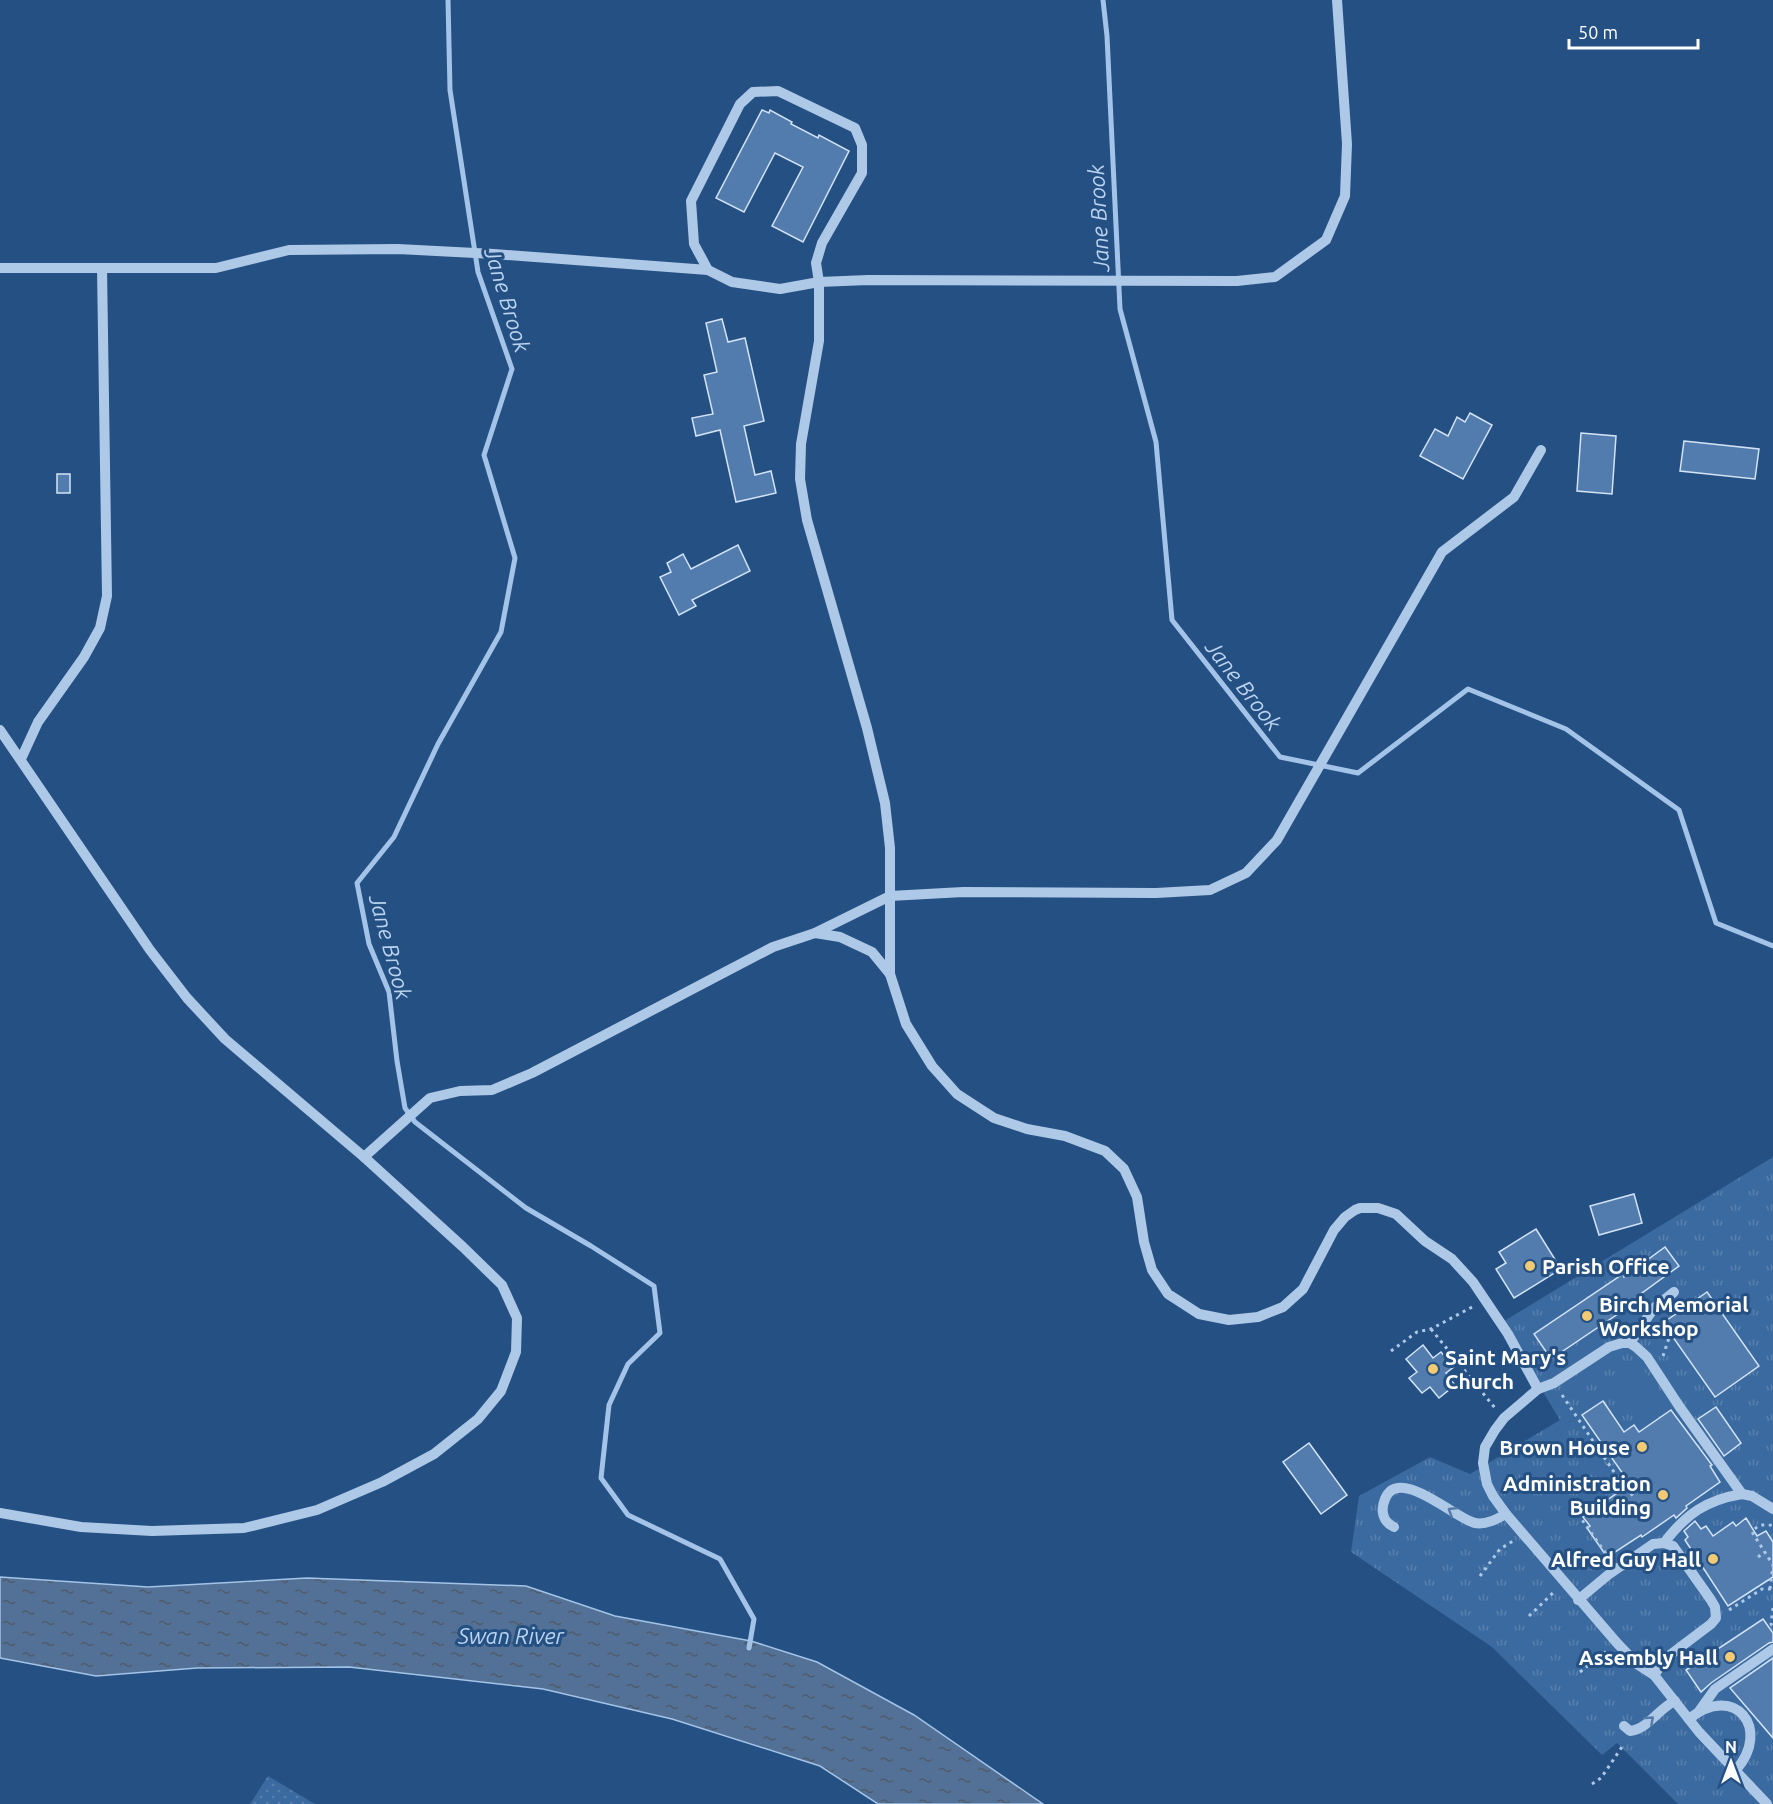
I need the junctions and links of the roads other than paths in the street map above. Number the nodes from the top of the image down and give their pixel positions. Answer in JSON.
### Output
{"nodes":[{"id":1,"x":1337,"y":0,"type":"edge"},
{"id":2,"x":0,"y":268,"type":"edge"},
{"id":3,"x":102,"y":268,"type":"junction"},
{"id":4,"x":708,"y":270,"type":"junction"},
{"id":5,"x":819,"y":282,"type":"junction"},
{"id":6,"x":1541,"y":450,"type":"dead end"},
{"id":7,"x":0,"y":730,"type":"edge"},
{"id":8,"x":21,"y":759,"type":"junction"},
{"id":9,"x":890,"y":896,"type":"junction"},
{"id":10,"x":815,"y":933,"type":"junction"},
{"id":11,"x":890,"y":974,"type":"junction"},
{"id":12,"x":364,"y":1157,"type":"junction"},
{"id":13,"x":1674,"y":1292,"type":"dead end"},
{"id":14,"x":1630,"y":1343,"type":"junction"},
{"id":15,"x":1538,"y":1389,"type":"junction"},
{"id":16,"x":1742,"y":1494,"type":"junction"},
{"id":17,"x":1773,"y":1509,"type":"edge"},
{"id":18,"x":0,"y":1513,"type":"edge"},
{"id":19,"x":1506,"y":1514,"type":"junction"},
{"id":20,"x":1394,"y":1527,"type":"dead end"},
{"id":21,"x":1664,"y":1543,"type":"junction"},
{"id":22,"x":1578,"y":1599,"type":"junction"},
{"id":23,"x":1773,"y":1649,"type":"edge"},
{"id":24,"x":1654,"y":1675,"type":"junction"},
{"id":25,"x":1675,"y":1701,"type":"junction"},
{"id":26,"x":1700,"y":1710,"type":"junction"},
{"id":27,"x":1689,"y":1719,"type":"junction"},
{"id":28,"x":1627,"y":1729,"type":"road end"},
{"id":29,"x":1736,"y":1770,"type":"junction"},
{"id":30,"x":1767,"y":1804,"type":"edge"}],
"edges":[{"from":1,"to":5,"type":"street"},
{"from":2,"to":3,"type":"street"},
{"from":3,"to":4,"type":"street"},
{"from":3,"to":8,"type":"street"},
{"from":4,"to":5,"type":"street"},
{"from":4,"to":5,"type":"street"},
{"from":5,"to":9,"type":"street"},
{"from":6,"to":9,"type":"street"},
{"from":7,"to":8,"type":"street"},
{"from":8,"to":12,"type":"street"},
{"from":9,"to":10,"type":"street"},
{"from":9,"to":11,"type":"street"},
{"from":10,"to":11,"type":"street"},
{"from":10,"to":12,"type":"street"},
{"from":11,"to":15,"type":"street"},
{"from":12,"to":18,"type":"street"},
{"from":13,"to":14,"type":"street"},
{"from":14,"to":15,"type":"street"},
{"from":14,"to":16,"type":"street"},
{"from":15,"to":19,"type":"street"},
{"from":16,"to":17,"type":"street"},
{"from":16,"to":21,"type":"street"},
{"from":19,"to":20,"type":"street","one_way":true},
{"from":19,"to":22,"type":"street"},
{"from":21,"to":22,"type":"street"},
{"from":21,"to":24,"type":"street"},
{"from":22,"to":24,"type":"street"},
{"from":23,"to":26,"type":"street"},
{"from":24,"to":25,"type":"street"},
{"from":25,"to":27,"type":"street"},
{"from":28,"to":25,"type":"street","one_way":true},
{"from":26,"to":27,"type":"street"},
{"from":26,"to":29,"type":"street"},
{"from":27,"to":29,"type":"street"},
{"from":29,"to":30,"type":"street"}]}
